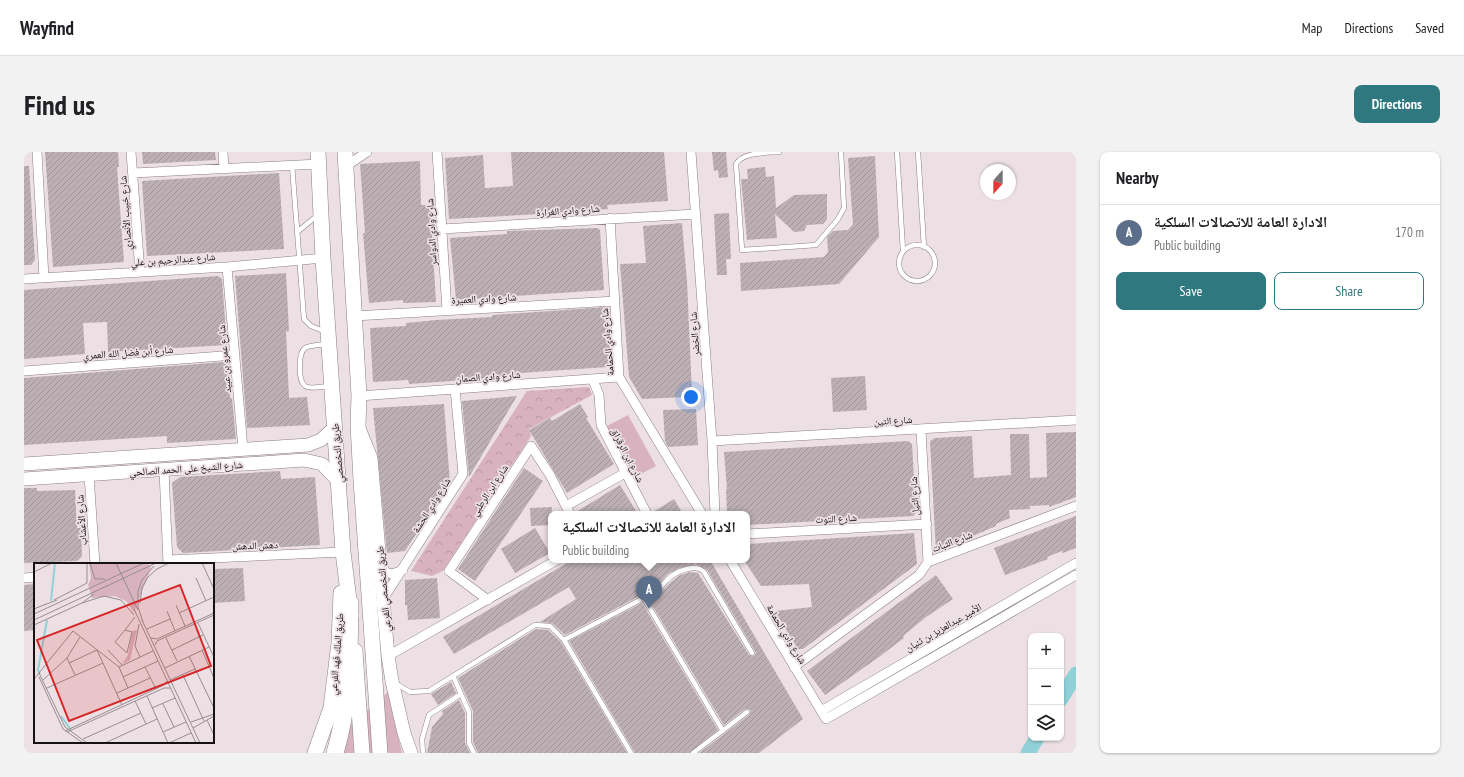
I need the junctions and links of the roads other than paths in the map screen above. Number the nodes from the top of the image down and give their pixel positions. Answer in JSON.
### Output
{"nodes":[{"id":1,"x":37,"y":152,"type":"edge"},
{"id":2,"x":131,"y":152,"type":"edge"},
{"id":3,"x":222,"y":152,"type":"edge"},
{"id":4,"x":367,"y":152,"type":"edge"},
{"id":5,"x":437,"y":152,"type":"edge"},
{"id":6,"x":691,"y":152,"type":"edge"},
{"id":7,"x":779,"y":152,"type":"edge"},
{"id":8,"x":841,"y":152,"type":"edge"},
{"id":9,"x":897,"y":152,"type":"edge"},
{"id":10,"x":918,"y":152,"type":"edge"},
{"id":11,"x":319,"y":158,"type":"edge"},
{"id":12,"x":345,"y":159,"type":"edge"},
{"id":13,"x":292,"y":165,"type":"junction"},
{"id":14,"x":224,"y":168,"type":"junction"},
{"id":15,"x":133,"y":173,"type":"junction"},
{"id":16,"x":322,"y":212,"type":"junction"},
{"id":17,"x":696,"y":214,"type":"junction"},
{"id":18,"x":610,"y":218,"type":"junction"},
{"id":19,"x":442,"y":229,"type":"junction"},
{"id":20,"x":297,"y":232,"type":"junction"},
{"id":21,"x":924,"y":247,"type":"junction"},
{"id":22,"x":903,"y":251,"type":"junction"},
{"id":23,"x":323,"y":258,"type":"junction"},
{"id":24,"x":299,"y":260,"type":"junction"},
{"id":25,"x":227,"y":267,"type":"junction"},
{"id":26,"x":140,"y":272,"type":"junction"},
{"id":27,"x":44,"y":278,"type":"junction"},
{"id":28,"x":24,"y":279,"type":"edge"},
{"id":29,"x":615,"y":301,"type":"junction"},
{"id":30,"x":447,"y":311,"type":"junction"},
{"id":31,"x":354,"y":316,"type":"junction"},
{"id":32,"x":330,"y":338,"type":"junction"},
{"id":33,"x":235,"y":355,"type":"junction"},
{"id":34,"x":24,"y":371,"type":"edge"},
{"id":35,"x":619,"y":377,"type":"junction"},
{"id":36,"x":593,"y":380,"type":"junction"},
{"id":37,"x":333,"y":385,"type":"junction"},
{"id":38,"x":454,"y":389,"type":"junction"},
{"id":39,"x":359,"y":396,"type":"junction"},
{"id":40,"x":1076,"y":420,"type":"edge"},
{"id":41,"x":358,"y":425,"type":"junction"},
{"id":42,"x":334,"y":427,"type":"junction"},
{"id":43,"x":921,"y":430,"type":"junction"},
{"id":44,"x":712,"y":441,"type":"junction"},
{"id":45,"x":243,"y":449,"type":"junction"},
{"id":46,"x":24,"y":464,"type":"edge"},
{"id":47,"x":164,"y":470,"type":"junction"},
{"id":48,"x":625,"y":473,"type":"junction"},
{"id":49,"x":89,"y":475,"type":"junction"},
{"id":50,"x":24,"y":479,"type":"edge"},
{"id":51,"x":340,"y":483,"type":"junction"},
{"id":52,"x":1076,"y":506,"type":"edge"},
{"id":53,"x":568,"y":510,"type":"edge"},
{"id":54,"x":645,"y":511,"type":"edge"},
{"id":55,"x":700,"y":511,"type":"edge"},
{"id":56,"x":715,"y":511,"type":"edge"},
{"id":57,"x":927,"y":524,"type":"junction"},
{"id":58,"x":750,"y":534,"type":"edge"},
{"id":59,"x":343,"y":552,"type":"junction"},
{"id":60,"x":380,"y":560,"type":"junction"},
{"id":61,"x":168,"y":562,"type":"edge"},
{"id":62,"x":928,"y":562,"type":"junction"},
{"id":63,"x":95,"y":563,"type":"edge"},
{"id":64,"x":553,"y":563,"type":"edge"},
{"id":65,"x":732,"y":563,"type":"edge"},
{"id":66,"x":1076,"y":563,"type":"edge"},
{"id":67,"x":403,"y":570,"type":"junction"},
{"id":68,"x":1076,"y":575,"type":"edge"},
{"id":69,"x":34,"y":577,"type":"edge"},
{"id":70,"x":24,"y":578,"type":"edge"},
{"id":71,"x":643,"y":597,"type":"junction"},
{"id":72,"x":383,"y":599,"type":"junction"},
{"id":73,"x":488,"y":600,"type":"junction"},
{"id":74,"x":350,"y":603,"type":"junction"},
{"id":75,"x":564,"y":640,"type":"junction"},
{"id":76,"x":752,"y":652,"type":"dead end"},
{"id":77,"x":388,"y":656,"type":"junction"},
{"id":78,"x":794,"y":667,"type":"junction"},
{"id":79,"x":453,"y":676,"type":"junction"},
{"id":80,"x":392,"y":682,"type":"junction"},
{"id":81,"x":461,"y":694,"type":"junction"},
{"id":82,"x":747,"y":712,"type":"dead end"},
{"id":83,"x":823,"y":715,"type":"junction"},
{"id":84,"x":723,"y":731,"type":"junction"},
{"id":85,"x":315,"y":753,"type":"edge"},
{"id":86,"x":335,"y":753,"type":"edge"},
{"id":87,"x":362,"y":753,"type":"edge"},
{"id":88,"x":380,"y":753,"type":"edge"},
{"id":89,"x":411,"y":753,"type":"edge"},
{"id":90,"x":423,"y":753,"type":"edge"},
{"id":91,"x":474,"y":753,"type":"edge"},
{"id":92,"x":631,"y":753,"type":"edge"},
{"id":93,"x":693,"y":753,"type":"edge"}],
"edges":[{"from":1,"to":27,"type":"street"},
{"from":2,"to":15,"type":"street","name":"شارع خبيب الأنصاري"},
{"from":3,"to":14,"type":"street"},
{"from":4,"to":12,"type":"street"},
{"from":5,"to":19,"type":"street","name":"شارع وادي الدواسر"},
{"from":6,"to":17,"type":"street","name":"شارع الخضر"},
{"from":7,"to":8,"type":"lane"},
{"from":9,"to":22,"type":"lane"},
{"from":10,"to":21,"type":"lane"},
{"from":11,"to":13,"type":"street"},
{"from":11,"to":16,"type":"main road","name":"طريق التخصصي"},
{"from":12,"to":31,"type":"main road"},
{"from":13,"to":14,"type":"street"},
{"from":13,"to":20,"type":"lane"},
{"from":14,"to":15,"type":"street"},
{"from":15,"to":26,"type":"street","name":"شارع خبيب الأنصاري"},
{"from":16,"to":20,"type":"lane"},
{"from":16,"to":23,"type":"main road","name":"طريق التخصصي"},
{"from":17,"to":18,"type":"street","name":"شارع وادي الغرارة"},
{"from":17,"to":44,"type":"street","name":"شارع الخضر"},
{"from":18,"to":19,"type":"street","name":"شارع وادي الغرارة"},
{"from":18,"to":29,"type":"street","name":"شارع وادي الحمامة"},
{"from":19,"to":30,"type":"street","name":"شارع وادي الدواسر"},
{"from":20,"to":24,"type":"lane"},
{"from":21,"to":22,"type":"lane"},
{"from":21,"to":22,"type":"lane"},
{"from":23,"to":24,"type":"street","name":"شارع عبدالرحيم بن علي"},
{"from":23,"to":32,"type":"main road","name":"طريق التخصصي"},
{"from":24,"to":25,"type":"street","name":"شارع عبدالرحيم بن علي"},
{"from":24,"to":32,"type":"lane"},
{"from":25,"to":26,"type":"street","name":"شارع عبدالرحيم بن علي"},
{"from":25,"to":33,"type":"street","name":"شارع عمرو بن عبيد"},
{"from":26,"to":27,"type":"street","name":"شارع عبدالرحيم بن علي"},
{"from":27,"to":28,"type":"street","name":"شارع عبدالرحيم بن علي"},
{"from":29,"to":30,"type":"street","name":"شارع وادي العميرة"},
{"from":29,"to":35,"type":"street","name":"شارع وادي الحمامة"},
{"from":30,"to":31,"type":"street","name":"شارع وادي العميرة"},
{"from":31,"to":39,"type":"main road"},
{"from":32,"to":37,"type":"main road","name":"طريق التخصصي"},
{"from":32,"to":37,"type":"lane"},
{"from":33,"to":34,"type":"street","name":"شارع أبن فضل الله العمري"},
{"from":33,"to":45,"type":"street","name":"شارع عمرو بن عبيد"},
{"from":35,"to":36,"type":"street","name":"شارع وادي الصمان"},
{"from":35,"to":55,"type":"street","name":"شارع وادي الحمامة"},
{"from":36,"to":38,"type":"street","name":"شارع وادي الصمان"},
{"from":36,"to":48,"type":"street","name":"شارع ابن الرقراق"},
{"from":37,"to":42,"type":"main road","name":"طريق التخصصي"},
{"from":38,"to":39,"type":"street","name":"شارع وادي الصمان"},
{"from":38,"to":67,"type":"street","name":"شارع وادي الحشة"},
{"from":39,"to":41,"type":"main road"},
{"from":40,"to":43,"type":"street","name":"شارع التين"},
{"from":41,"to":60,"type":"street","name":"طريق التخصصي الفرعي"},
{"from":41,"to":88,"type":"main road"},
{"from":42,"to":45,"type":"street","name":"شارع الشيخ على الحمد الصالحي"},
{"from":42,"to":51,"type":"main road","name":"طريق التخصصي"},
{"from":43,"to":44,"type":"street","name":"شارع التين"},
{"from":43,"to":57,"type":"street","name":"شارع التيل"},
{"from":44,"to":56,"type":"street","name":"شارع الخضر"},
{"from":45,"to":46,"type":"street","name":"شارع الشيخ على الحمد الصالحي"},
{"from":47,"to":49,"type":"street","name":"شارع الشيخ على الحمد الصالحي"},
{"from":47,"to":51,"type":"street","name":"شارع الشيخ على الحمد الصالحي"},
{"from":47,"to":61,"type":"street"},
{"from":48,"to":53,"type":"street"},
{"from":48,"to":54,"type":"street","name":"شارع ابن الرقراق"},
{"from":49,"to":50,"type":"street","name":"شارع الشيخ على الحمد الصالحي"},
{"from":49,"to":63,"type":"street","name":"شارع الأعشاب"},
{"from":51,"to":59,"type":"main road","name":"طريق التخصصي"},
{"from":52,"to":62,"type":"street","name":"شارع الثبات"},
{"from":53,"to":73,"type":"street","name":"شارع ابن الرطبي"},
{"from":57,"to":58,"type":"street","name":"شارع التوت"},
{"from":57,"to":62,"type":"street","name":"شارع التيل"},
{"from":59,"to":61,"type":"street","name":"دهش الدهش"},
{"from":59,"to":74,"type":"main road","name":"طريق التخصصي"},
{"from":59,"to":85,"type":"main road","name":"طريق الملك فهد الفرعي"},
{"from":60,"to":67,"type":"street"},
{"from":60,"to":72,"type":"street","name":"طريق التخصصي الفرعي"},
{"from":62,"to":78,"type":"street","name":"شارع الثبات"},
{"from":64,"to":73,"type":"street"},
{"from":65,"to":78,"type":"street","name":"شارع وادي الحمامة"},
{"from":66,"to":83,"type":"street","name":"الأمير عبدالعزيز بن ثنيان"},
{"from":67,"to":72,"type":"street","name":"شارع وادي الحشة"},
{"from":68,"to":83,"type":"street"},
{"from":69,"to":70,"type":"street"},
{"from":71,"to":75,"type":"lane"},
{"from":71,"to":76,"type":"lane"},
{"from":71,"to":84,"type":"lane"},
{"from":72,"to":77,"type":"street","name":"طريق التخصصي الفرعي"},
{"from":73,"to":77,"type":"street"},
{"from":74,"to":86,"type":"highway"},
{"from":74,"to":87,"type":"main road","name":"طريق التخصصي"},
{"from":75,"to":79,"type":"lane"},
{"from":75,"to":92,"type":"lane"},
{"from":77,"to":80,"type":"street","name":"طريق التخصصي الفرعي"},
{"from":78,"to":83,"type":"street","name":"شارع وادي الحمامة"},
{"from":79,"to":80,"type":"lane"},
{"from":79,"to":81,"type":"lane"},
{"from":80,"to":89,"type":"street","name":"طريق التخصصي الفرعي"},
{"from":81,"to":90,"type":"lane"},
{"from":81,"to":91,"type":"lane"},
{"from":82,"to":84,"type":"lane"},
{"from":84,"to":93,"type":"lane"}]}
